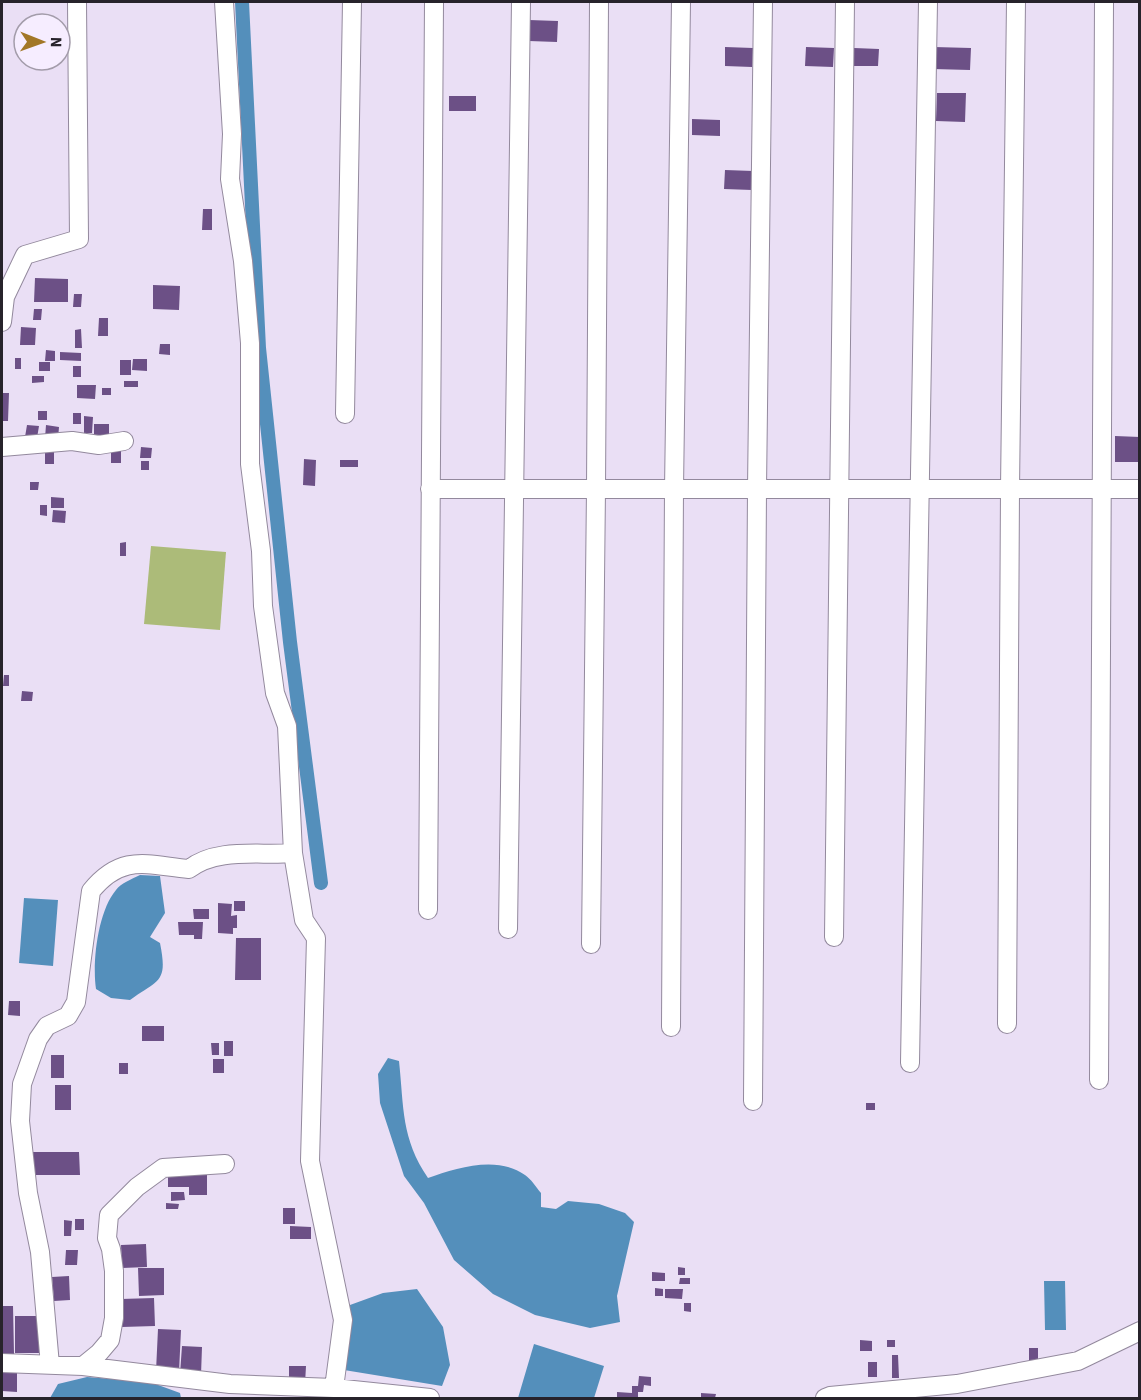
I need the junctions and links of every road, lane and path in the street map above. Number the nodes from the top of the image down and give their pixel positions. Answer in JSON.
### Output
{"nodes":[{"id":1,"x":77,"y":2,"type":"edge"},
{"id":2,"x":224,"y":2,"type":"edge"},
{"id":3,"x":352,"y":2,"type":"edge"},
{"id":4,"x":434,"y":2,"type":"edge"},
{"id":5,"x":521,"y":2,"type":"edge"},
{"id":6,"x":599,"y":2,"type":"edge"},
{"id":7,"x":681,"y":2,"type":"edge"},
{"id":8,"x":764,"y":2,"type":"edge"},
{"id":9,"x":845,"y":2,"type":"edge"},
{"id":10,"x":928,"y":2,"type":"edge"},
{"id":11,"x":1016,"y":2,"type":"edge"},
{"id":12,"x":1104,"y":2,"type":"edge"},
{"id":13,"x":2,"y":322,"type":"edge"},
{"id":14,"x":345,"y":414,"type":"dead end"},
{"id":15,"x":124,"y":441,"type":"dead end"},
{"id":16,"x":2,"y":447,"type":"edge"},
{"id":17,"x":430,"y":489,"type":"junction"},
{"id":18,"x":513,"y":489,"type":"junction"},
{"id":19,"x":596,"y":489,"type":"junction"},
{"id":20,"x":674,"y":489,"type":"junction"},
{"id":21,"x":757,"y":489,"type":"junction"},
{"id":22,"x":838,"y":489,"type":"junction"},
{"id":23,"x":920,"y":489,"type":"junction"},
{"id":24,"x":1010,"y":489,"type":"junction"},
{"id":25,"x":1102,"y":489,"type":"junction"},
{"id":26,"x":1140,"y":489,"type":"edge"},
{"id":27,"x":293,"y":853,"type":"junction"},
{"id":28,"x":428,"y":910,"type":"dead end"},
{"id":29,"x":508,"y":929,"type":"dead end"},
{"id":30,"x":834,"y":937,"type":"dead end"},
{"id":31,"x":591,"y":944,"type":"dead end"},
{"id":32,"x":1007,"y":1024,"type":"dead end"},
{"id":33,"x":671,"y":1027,"type":"dead end"},
{"id":34,"x":910,"y":1063,"type":"dead end"},
{"id":35,"x":1099,"y":1080,"type":"dead end"},
{"id":36,"x":753,"y":1101,"type":"dead end"},
{"id":37,"x":225,"y":1164,"type":"dead end"},
{"id":38,"x":1140,"y":1331,"type":"edge"},
{"id":39,"x":2,"y":1363,"type":"edge"},
{"id":40,"x":50,"y":1365,"type":"junction"},
{"id":41,"x":83,"y":1366,"type":"junction"},
{"id":42,"x":330,"y":1393,"type":"edge"},
{"id":43,"x":430,"y":1398,"type":"edge"},
{"id":44,"x":825,"y":1398,"type":"edge"}],
"edges":[{"from":1,"to":13,"type":"street"},
{"from":2,"to":27,"type":"street"},
{"from":3,"to":14,"type":"street"},
{"from":4,"to":17,"type":"street"},
{"from":5,"to":18,"type":"street"},
{"from":6,"to":19,"type":"street"},
{"from":7,"to":20,"type":"street"},
{"from":8,"to":21,"type":"street"},
{"from":9,"to":22,"type":"street"},
{"from":10,"to":23,"type":"street"},
{"from":11,"to":24,"type":"street"},
{"from":12,"to":25,"type":"street"},
{"from":15,"to":16,"type":"street"},
{"from":17,"to":18,"type":"street"},
{"from":17,"to":28,"type":"street"},
{"from":18,"to":19,"type":"street"},
{"from":18,"to":29,"type":"street"},
{"from":19,"to":20,"type":"street"},
{"from":19,"to":31,"type":"street"},
{"from":20,"to":21,"type":"street"},
{"from":20,"to":33,"type":"street"},
{"from":21,"to":22,"type":"street"},
{"from":21,"to":36,"type":"street"},
{"from":22,"to":23,"type":"street"},
{"from":22,"to":30,"type":"street"},
{"from":23,"to":24,"type":"street"},
{"from":23,"to":34,"type":"street"},
{"from":24,"to":25,"type":"street"},
{"from":24,"to":32,"type":"street"},
{"from":25,"to":26,"type":"street"},
{"from":25,"to":35,"type":"street"},
{"from":27,"to":40,"type":"street"},
{"from":27,"to":42,"type":"street"},
{"from":37,"to":41,"type":"street"},
{"from":38,"to":44,"type":"street"},
{"from":39,"to":40,"type":"street"},
{"from":40,"to":41,"type":"street"},
{"from":41,"to":42,"type":"street"},
{"from":42,"to":43,"type":"street"}]}
